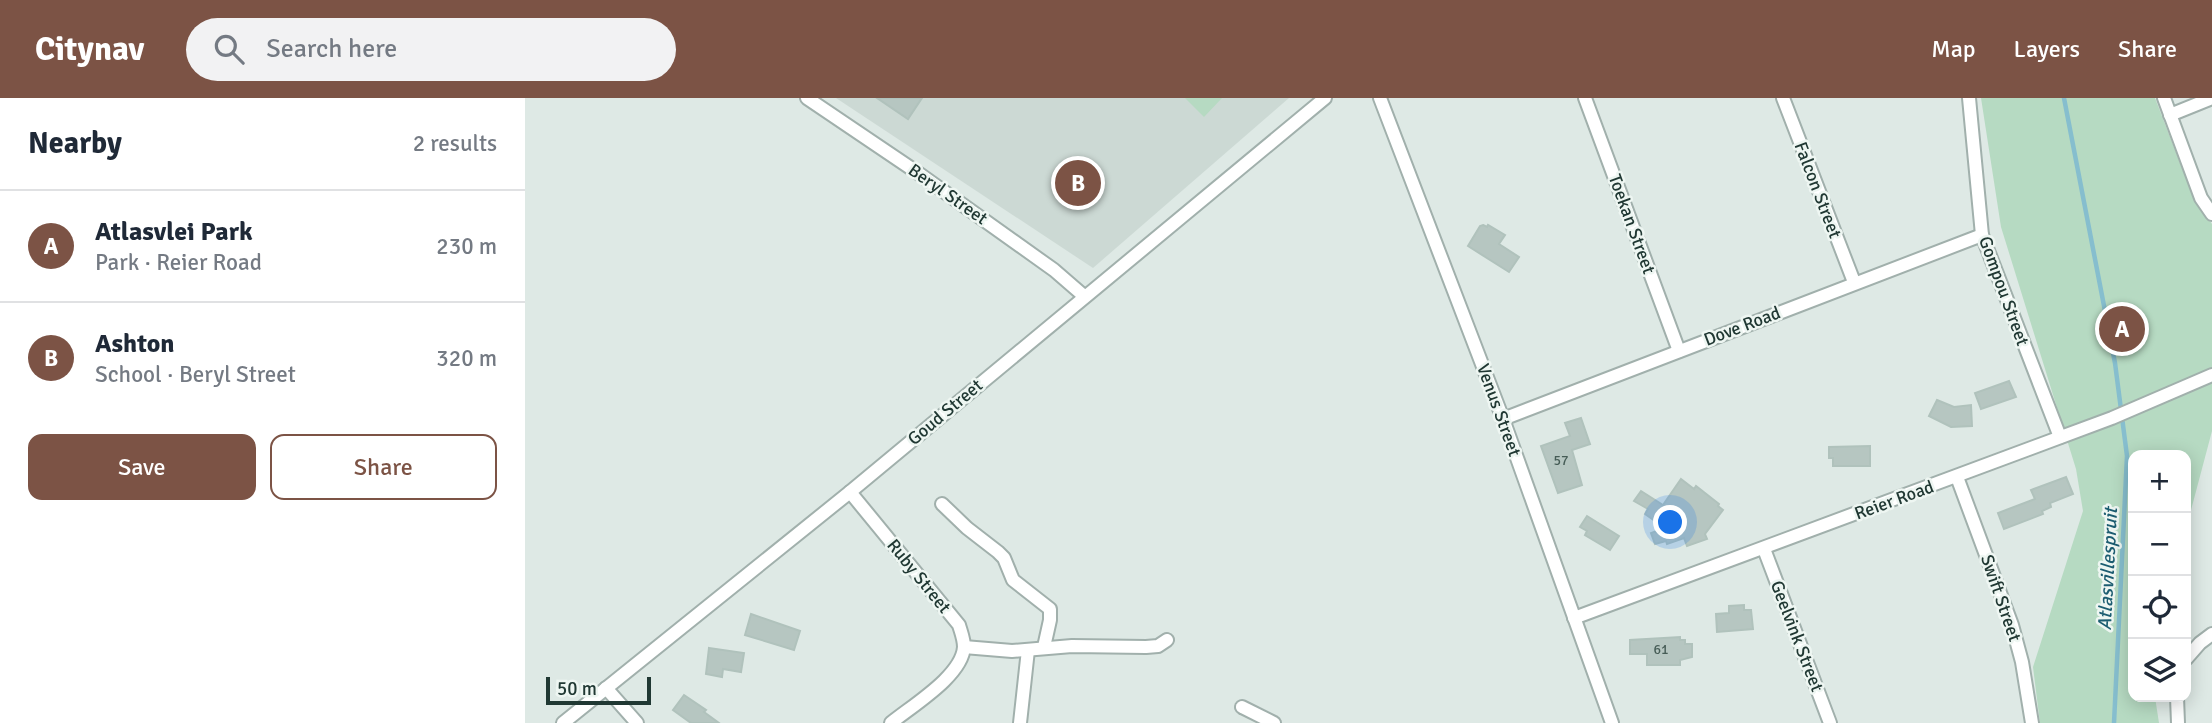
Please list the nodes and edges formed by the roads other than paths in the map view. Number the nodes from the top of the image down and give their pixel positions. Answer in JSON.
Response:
{"nodes":[{"id":1,"x":807,"y":98,"type":"edge"},
{"id":2,"x":1325,"y":98,"type":"edge"},
{"id":3,"x":1380,"y":98,"type":"edge"},
{"id":4,"x":1585,"y":98,"type":"edge"},
{"id":5,"x":1783,"y":98,"type":"edge"},
{"id":6,"x":1969,"y":98,"type":"edge"},
{"id":7,"x":2164,"y":98,"type":"edge"},
{"id":8,"x":2212,"y":98,"type":"edge"},
{"id":9,"x":2171,"y":115,"type":"junction"},
{"id":10,"x":2212,"y":214,"type":"edge"},
{"id":11,"x":1982,"y":234,"type":"junction"},
{"id":12,"x":1854,"y":282,"type":"junction"},
{"id":13,"x":1084,"y":296,"type":"junction"},
{"id":14,"x":1679,"y":351,"type":"junction"},
{"id":15,"x":2212,"y":375,"type":"edge"},
{"id":16,"x":1503,"y":419,"type":"junction"},
{"id":17,"x":2060,"y":437,"type":"junction"},
{"id":18,"x":1957,"y":477,"type":"junction"},
{"id":19,"x":850,"y":492,"type":"junction"},
{"id":20,"x":943,"y":504,"type":"dead end"},
{"id":21,"x":1764,"y":549,"type":"junction"},
{"id":22,"x":1574,"y":618,"type":"junction"},
{"id":23,"x":2212,"y":634,"type":"edge"},
{"id":24,"x":1167,"y":640,"type":"dead end"},
{"id":25,"x":964,"y":646,"type":"junction"},
{"id":26,"x":1044,"y":647,"type":"junction"},
{"id":27,"x":1028,"y":650,"type":"junction"},
{"id":28,"x":2191,"y":653,"type":"edge"},
{"id":29,"x":606,"y":688,"type":"junction"},
{"id":30,"x":2177,"y":702,"type":"edge"},
{"id":31,"x":1242,"y":707,"type":"dead end"},
{"id":32,"x":563,"y":723,"type":"edge"},
{"id":33,"x":637,"y":723,"type":"edge"},
{"id":34,"x":891,"y":723,"type":"edge"},
{"id":35,"x":1020,"y":723,"type":"edge"},
{"id":36,"x":1274,"y":723,"type":"edge"},
{"id":37,"x":1612,"y":723,"type":"edge"},
{"id":38,"x":1830,"y":723,"type":"edge"},
{"id":39,"x":2032,"y":723,"type":"edge"},
{"id":40,"x":2178,"y":723,"type":"edge"}],
"edges":[{"from":1,"to":13,"type":"street","name":"Beryl Street"},
{"from":2,"to":13,"type":"street","name":"Goud Street"},
{"from":3,"to":16,"type":"street","name":"Venus Street"},
{"from":4,"to":14,"type":"street","name":"Toekan Street"},
{"from":5,"to":12,"type":"street","name":"Falcon Street"},
{"from":6,"to":11,"type":"street","name":"Gompou Street"},
{"from":7,"to":9,"type":"street"},
{"from":8,"to":9,"type":"street"},
{"from":9,"to":10,"type":"street"},
{"from":11,"to":12,"type":"street","name":"Dove Road"},
{"from":11,"to":17,"type":"street","name":"Gompou Street"},
{"from":12,"to":14,"type":"street","name":"Dove Road"},
{"from":13,"to":19,"type":"street","name":"Goud Street"},
{"from":14,"to":16,"type":"street","name":"Dove Road"},
{"from":15,"to":17,"type":"street","name":"Reier Road"},
{"from":16,"to":22,"type":"street","name":"Venus Street"},
{"from":17,"to":18,"type":"street","name":"Reier Road"},
{"from":18,"to":21,"type":"street","name":"Reier Road"},
{"from":18,"to":39,"type":"street","name":"Swift Street"},
{"from":19,"to":25,"type":"street","name":"Ruby Street"},
{"from":19,"to":29,"type":"street","name":"Goud Street"},
{"from":20,"to":26,"type":"street"},
{"from":21,"to":22,"type":"street","name":"Reier Road"},
{"from":21,"to":38,"type":"street","name":"Geelvink Street"},
{"from":22,"to":37,"type":"street","name":"Venus Street"},
{"from":23,"to":28,"type":"street"},
{"from":24,"to":26,"type":"street"},
{"from":25,"to":27,"type":"street"},
{"from":25,"to":34,"type":"street"},
{"from":26,"to":27,"type":"street"},
{"from":27,"to":35,"type":"street"},
{"from":29,"to":32,"type":"street","name":"Goud Street"},
{"from":29,"to":33,"type":"street"},
{"from":30,"to":40,"type":"street"},
{"from":31,"to":36,"type":"street"}]}
